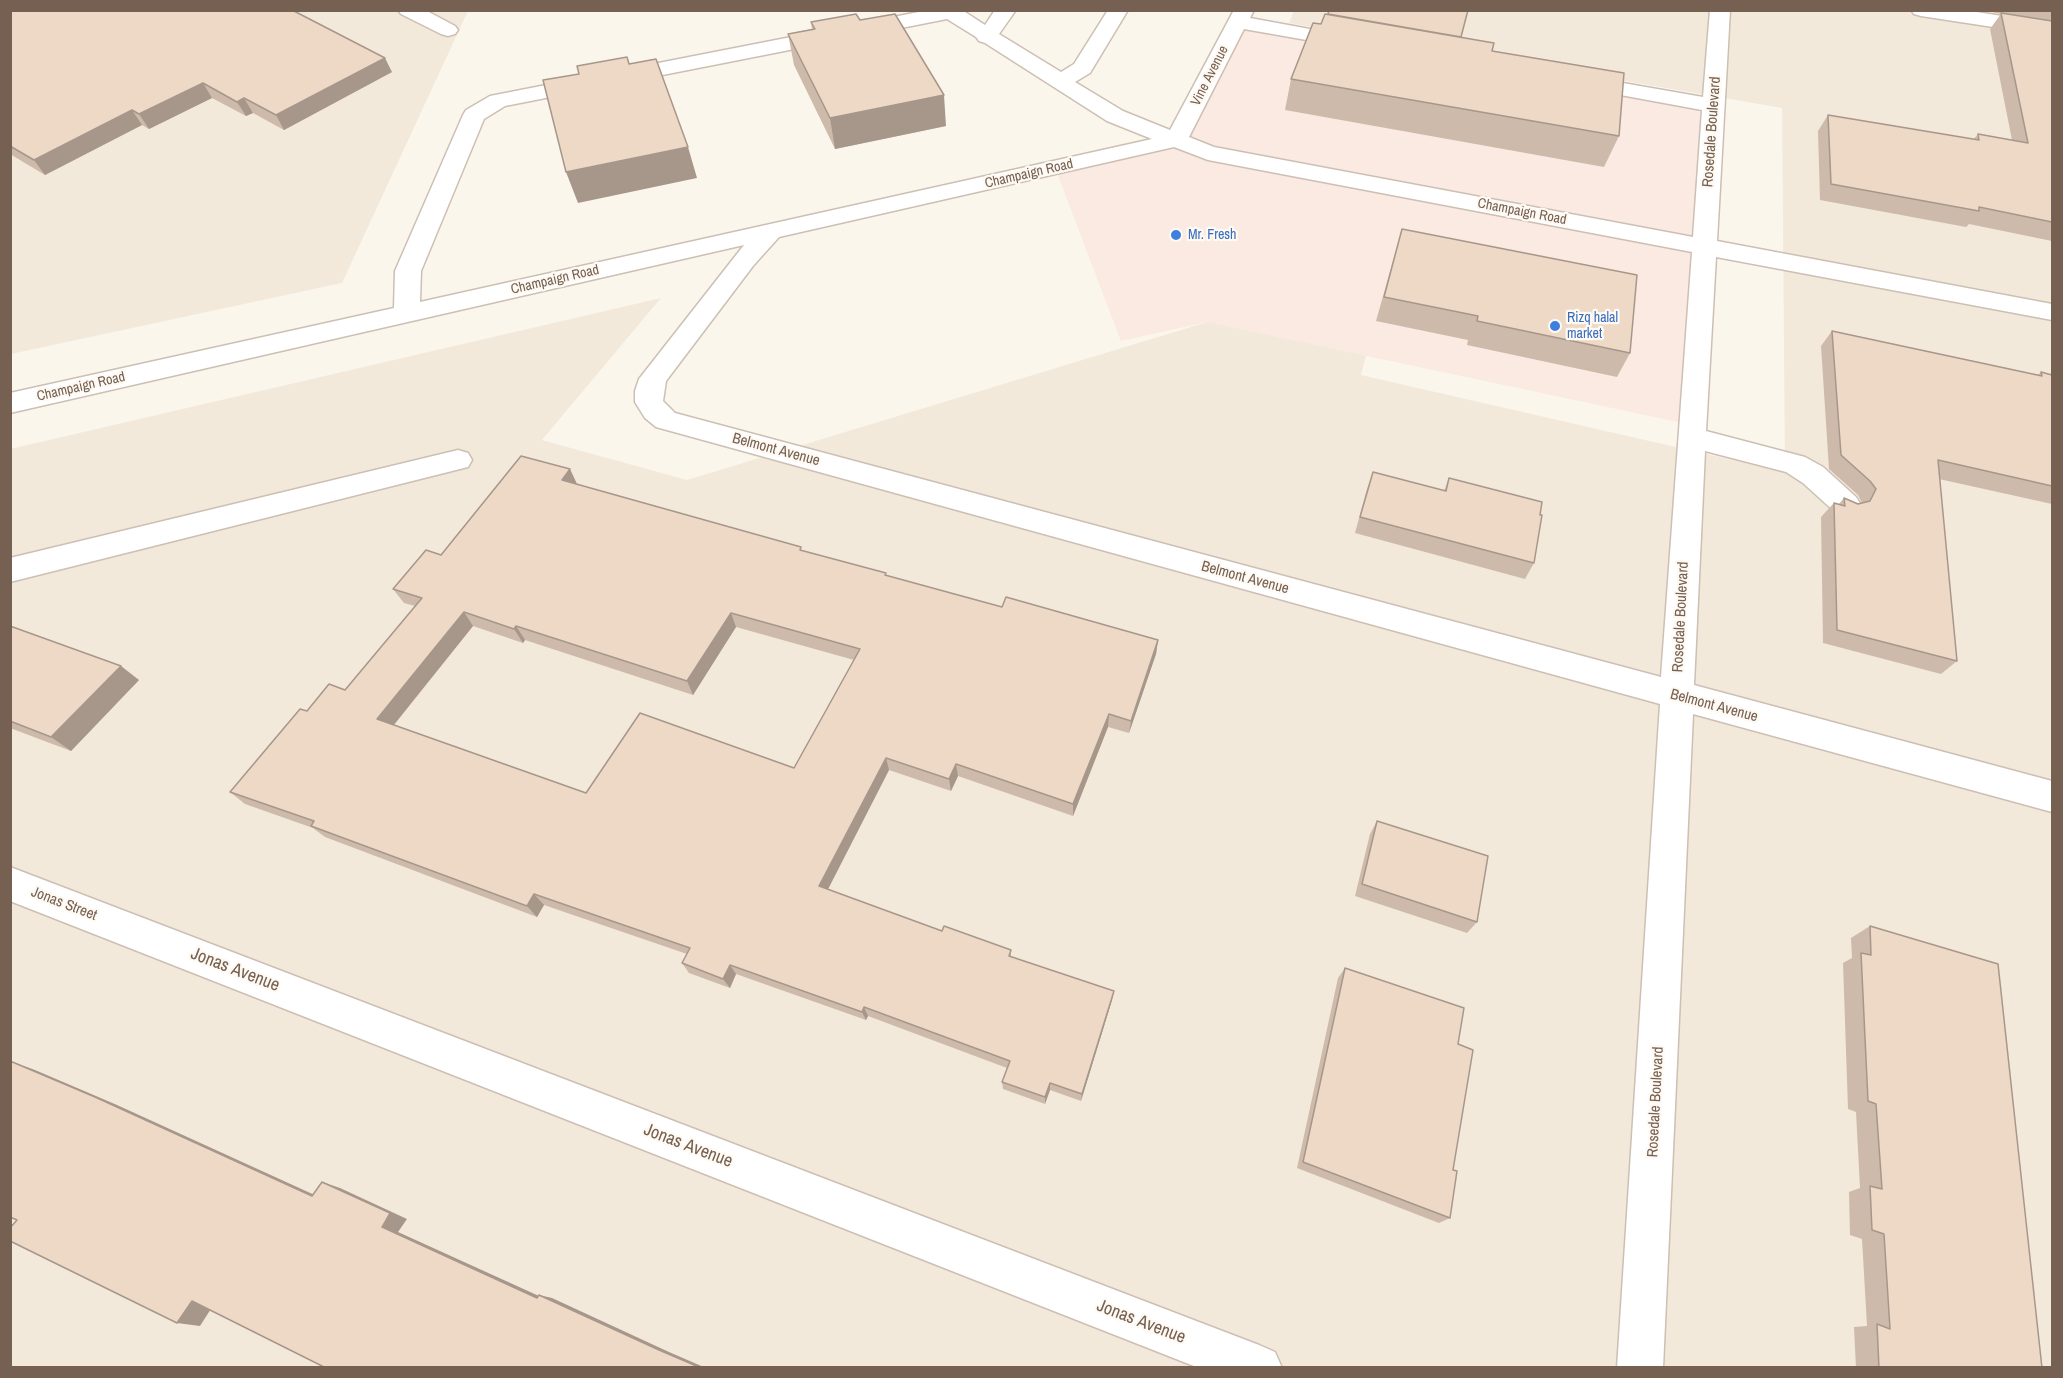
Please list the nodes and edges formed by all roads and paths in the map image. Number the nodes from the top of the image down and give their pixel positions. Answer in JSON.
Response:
{"nodes":[{"id":1,"x":408,"y":10,"type":"edge"},
{"id":2,"x":1006,"y":10,"type":"edge"},
{"id":3,"x":1118,"y":10,"type":"edge"},
{"id":4,"x":1720,"y":10,"type":"edge"},
{"id":5,"x":1921,"y":10,"type":"edge"},
{"id":6,"x":947,"y":12,"type":"edge"},
{"id":7,"x":1241,"y":16,"type":"edge"},
{"id":8,"x":448,"y":30,"type":"dead end"},
{"id":9,"x":2052,"y":30,"type":"edge"},
{"id":10,"x":986,"y":37,"type":"junction"},
{"id":11,"x":1371,"y":45,"type":"edge"},
{"id":12,"x":1558,"y":77,"type":"edge"},
{"id":13,"x":1060,"y":82,"type":"junction"},
{"id":14,"x":1714,"y":105,"type":"junction"},
{"id":15,"x":1176,"y":140,"type":"junction"},
{"id":16,"x":770,"y":232,"type":"junction"},
{"id":17,"x":1704,"y":246,"type":"junction"},
{"id":18,"x":2052,"y":312,"type":"edge"},
{"id":19,"x":407,"y":313,"type":"junction"},
{"id":20,"x":10,"y":404,"type":"edge"},
{"id":21,"x":1691,"y":437,"type":"junction"},
{"id":22,"x":458,"y":460,"type":"dead end"},
{"id":23,"x":1846,"y":505,"type":"edge"},
{"id":24,"x":10,"y":570,"type":"edge"},
{"id":25,"x":1678,"y":696,"type":"junction"},
{"id":26,"x":2052,"y":797,"type":"edge"},
{"id":27,"x":10,"y":884,"type":"edge"},
{"id":28,"x":117,"y":925,"type":"joint"},
{"id":29,"x":1259,"y":1368,"type":"edge"},
{"id":30,"x":1640,"y":1368,"type":"edge"}],
"edges":[{"from":1,"to":8,"type":"street"},
{"from":2,"to":10,"type":"street"},
{"from":3,"to":13,"type":"street"},
{"from":4,"to":14,"type":"street","name":"Rosedale Boulevard"},
{"from":5,"to":9,"type":"street"},
{"from":6,"to":10,"type":"street"},
{"from":6,"to":19,"type":"street"},
{"from":7,"to":11,"type":"street"},
{"from":7,"to":15,"type":"street","name":"Vine Avenue"},
{"from":10,"to":13,"type":"street"},
{"from":12,"to":14,"type":"street"},
{"from":13,"to":15,"type":"street"},
{"from":14,"to":17,"type":"street","name":"Rosedale Boulevard"},
{"from":15,"to":16,"type":"street","name":"Champaign Road"},
{"from":15,"to":17,"type":"street","name":"Champaign Road"},
{"from":16,"to":19,"type":"street","name":"Champaign Road"},
{"from":16,"to":25,"type":"street","name":"Belmont Avenue"},
{"from":17,"to":18,"type":"street","name":"Champaign Road"},
{"from":17,"to":21,"type":"street","name":"Rosedale Boulevard"},
{"from":19,"to":20,"type":"street","name":"Champaign Road"},
{"from":21,"to":23,"type":"street"},
{"from":21,"to":25,"type":"street","name":"Rosedale Boulevard"},
{"from":22,"to":24,"type":"street"},
{"from":25,"to":26,"type":"street","name":"Belmont Avenue"},
{"from":25,"to":30,"type":"street","name":"Rosedale Boulevard"},
{"from":27,"to":28,"type":"street","name":"Jonas Street"},
{"from":28,"to":29,"type":"street","name":"Jonas Avenue"}]}
